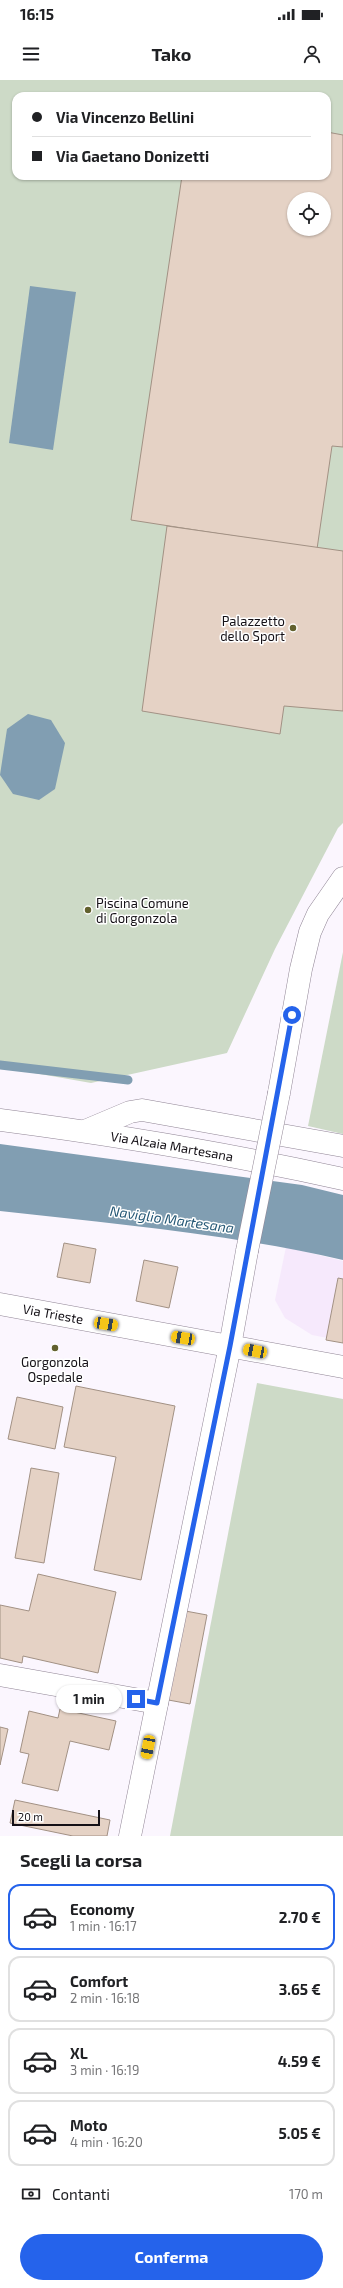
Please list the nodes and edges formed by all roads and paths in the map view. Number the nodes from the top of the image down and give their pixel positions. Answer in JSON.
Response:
{"nodes":[{"id":1,"x":343,"y":878,"type":"edge"},
{"id":2,"x":0,"y":1120,"type":"edge"},
{"id":3,"x":83,"y":1131,"type":"junction"},
{"id":4,"x":343,"y":1146,"type":"edge"},
{"id":5,"x":343,"y":1179,"type":"edge"},
{"id":6,"x":0,"y":1304,"type":"edge"},
{"id":7,"x":230,"y":1346,"type":"junction"},
{"id":8,"x":343,"y":1368,"type":"edge"},
{"id":9,"x":0,"y":1674,"type":"edge"},
{"id":10,"x":157,"y":1703,"type":"junction"},
{"id":11,"x":130,"y":1836,"type":"edge"}],
"edges":[{"from":1,"to":7,"type":"street","bridge":true},
{"from":2,"to":3,"type":"street","name":"Via Alzaia Martesana"},
{"from":3,"to":4,"type":"street"},
{"from":3,"to":5,"type":"street","name":"Via Alzaia Martesana"},
{"from":6,"to":7,"type":"street","name":"Via Trieste"},
{"from":7,"to":8,"type":"street","name":"Via Trieste"},
{"from":7,"to":10,"type":"street"},
{"from":9,"to":10,"type":"street"},
{"from":10,"to":11,"type":"street"}]}
